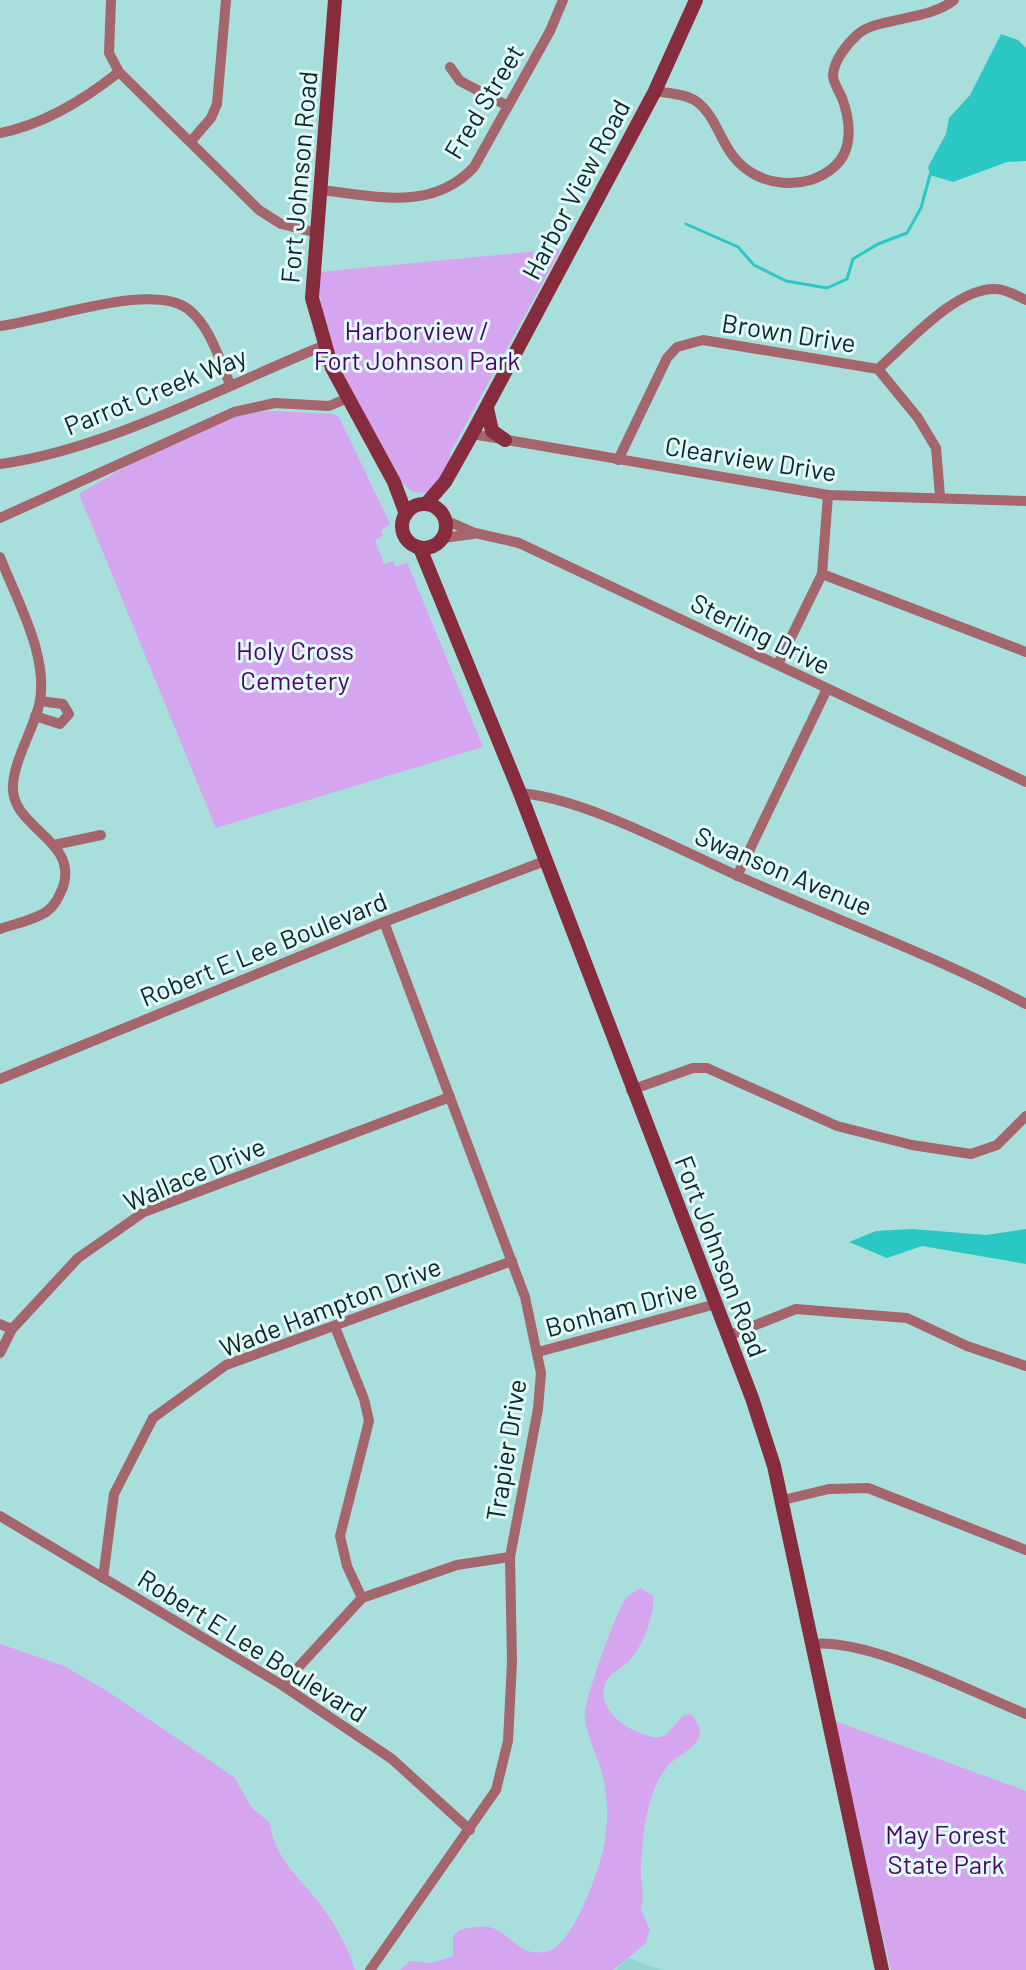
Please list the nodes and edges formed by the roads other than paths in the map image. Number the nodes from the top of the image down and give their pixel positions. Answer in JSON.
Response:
{"nodes":[{"id":1,"x":111,"y":0,"type":"edge"},
{"id":2,"x":226,"y":0,"type":"edge"},
{"id":3,"x":335,"y":0,"type":"edge"},
{"id":4,"x":563,"y":0,"type":"edge"},
{"id":5,"x":696,"y":0,"type":"edge"},
{"id":6,"x":954,"y":0,"type":"edge"},
{"id":7,"x":450,"y":67,"type":"dead end"},
{"id":8,"x":119,"y":72,"type":"junction"},
{"id":9,"x":655,"y":91,"type":"junction"},
{"id":10,"x":508,"y":106,"type":"junction"},
{"id":11,"x":0,"y":133,"type":"edge"},
{"id":12,"x":192,"y":140,"type":"junction"},
{"id":13,"x":321,"y":190,"type":"junction"},
{"id":14,"x":318,"y":233,"type":"junction"},
{"id":15,"x":1026,"y":300,"type":"edge"},
{"id":16,"x":0,"y":326,"type":"edge"},
{"id":17,"x":323,"y":346,"type":"junction"},
{"id":18,"x":878,"y":369,"type":"junction"},
{"id":19,"x":230,"y":384,"type":"junction"},
{"id":20,"x":348,"y":398,"type":"junction"},
{"id":21,"x":486,"y":406,"type":"junction"},
{"id":22,"x":472,"y":434,"type":"junction"},
{"id":23,"x":505,"y":440,"type":"junction"},
{"id":24,"x":618,"y":460,"type":"junction"},
{"id":25,"x":0,"y":464,"type":"edge"},
{"id":26,"x":394,"y":482,"type":"junction"},
{"id":27,"x":445,"y":482,"type":"junction"},
{"id":28,"x":828,"y":495,"type":"junction"},
{"id":29,"x":940,"y":496,"type":"junction"},
{"id":30,"x":1026,"y":501,"type":"edge"},
{"id":31,"x":423,"y":504,"type":"junction"},
{"id":32,"x":406,"y":514,"type":"junction"},
{"id":33,"x":444,"y":517,"type":"junction"},
{"id":34,"x":0,"y":518,"type":"edge"},
{"id":35,"x":475,"y":533,"type":"junction"},
{"id":36,"x":432,"y":544,"type":"junction"},
{"id":37,"x":0,"y":557,"type":"edge"},
{"id":38,"x":822,"y":574,"type":"junction"},
{"id":39,"x":1026,"y":652,"type":"edge"},
{"id":40,"x":778,"y":664,"type":"junction"},
{"id":41,"x":827,"y":689,"type":"junction"},
{"id":42,"x":40,"y":701,"type":"junction"},
{"id":43,"x":35,"y":716,"type":"junction"},
{"id":44,"x":1026,"y":782,"type":"edge"},
{"id":45,"x":520,"y":793,"type":"junction"},
{"id":46,"x":101,"y":835,"type":"dead end"},
{"id":47,"x":54,"y":845,"type":"junction"},
{"id":48,"x":545,"y":861,"type":"junction"},
{"id":49,"x":737,"y":876,"type":"junction"},
{"id":50,"x":384,"y":922,"type":"junction"},
{"id":51,"x":0,"y":929,"type":"edge"},
{"id":52,"x":1026,"y":1004,"type":"edge"},
{"id":53,"x":0,"y":1079,"type":"edge"},
{"id":54,"x":631,"y":1090,"type":"junction"},
{"id":55,"x":450,"y":1097,"type":"junction"},
{"id":56,"x":1026,"y":1116,"type":"edge"},
{"id":57,"x":512,"y":1261,"type":"junction"},
{"id":58,"x":716,"y":1304,"type":"junction"},
{"id":59,"x":0,"y":1324,"type":"edge"},
{"id":60,"x":335,"y":1327,"type":"junction"},
{"id":61,"x":12,"y":1329,"type":"junction"},
{"id":62,"x":728,"y":1336,"type":"junction"},
{"id":63,"x":538,"y":1352,"type":"junction"},
{"id":64,"x":0,"y":1353,"type":"edge"},
{"id":65,"x":1026,"y":1366,"type":"edge"},
{"id":66,"x":783,"y":1500,"type":"junction"},
{"id":67,"x":0,"y":1516,"type":"edge"},
{"id":68,"x":1026,"y":1550,"type":"edge"},
{"id":69,"x":510,"y":1557,"type":"junction"},
{"id":70,"x":103,"y":1578,"type":"junction"},
{"id":71,"x":362,"y":1598,"type":"junction"},
{"id":72,"x":812,"y":1644,"type":"junction"},
{"id":73,"x":282,"y":1685,"type":"junction"},
{"id":74,"x":1026,"y":1714,"type":"edge"},
{"id":75,"x":470,"y":1830,"type":"junction"},
{"id":76,"x":370,"y":1970,"type":"edge"},
{"id":77,"x":882,"y":1970,"type":"edge"}],
"edges":[{"from":1,"to":8,"type":"street"},
{"from":2,"to":12,"type":"street"},
{"from":3,"to":13,"type":"street","name":"Fort Johnson Road"},
{"from":4,"to":10,"type":"street","name":"Fred Street"},
{"from":5,"to":9,"type":"street","name":"Harbor View Road"},
{"from":6,"to":9,"type":"street"},
{"from":7,"to":10,"type":"street"},
{"from":8,"to":11,"type":"street"},
{"from":8,"to":12,"type":"street"},
{"from":9,"to":21,"type":"street","name":"Harbor View Road"},
{"from":10,"to":13,"type":"street","name":"Fred Street"},
{"from":12,"to":14,"type":"street"},
{"from":13,"to":14,"type":"street","name":"Fort Johnson Road"},
{"from":14,"to":17,"type":"street","name":"Fort Johnson Road"},
{"from":15,"to":18,"type":"street"},
{"from":16,"to":19,"type":"street"},
{"from":17,"to":19,"type":"street","name":"Parrot Creek Way"},
{"from":17,"to":20,"type":"street","name":"Fort Johnson Road"},
{"from":18,"to":24,"type":"street","name":"Brown Drive"},
{"from":18,"to":29,"type":"street","name":"Brown Drive"},
{"from":19,"to":25,"type":"street","name":"Parrot Creek Way"},
{"from":20,"to":26,"type":"street","name":"Fort Johnson Road"},
{"from":20,"to":34,"type":"street"},
{"from":21,"to":22,"type":"street","name":"Harbor View Road"},
{"from":21,"to":23,"type":"street"},
{"from":22,"to":23,"type":"street","name":"Clearview Drive"},
{"from":22,"to":27,"type":"street","name":"Harbor View Road"},
{"from":23,"to":24,"type":"street","name":"Clearview Drive"},
{"from":24,"to":28,"type":"street","name":"Clearview Drive"},
{"from":26,"to":31,"type":"street","name":"Fort Johnson Road"},
{"from":26,"to":32,"type":"street","name":"Fort Johnson Road"},
{"from":27,"to":31,"type":"street","name":"Harbor View Road"},
{"from":27,"to":33,"type":"street","name":"Harbor View Road"},
{"from":28,"to":29,"type":"street","name":"Clearview Drive"},
{"from":28,"to":38,"type":"street"},
{"from":29,"to":30,"type":"street","name":"Clearview Drive"},
{"from":31,"to":32,"type":"street"},
{"from":31,"to":33,"type":"street"},
{"from":32,"to":36,"type":"street"},
{"from":33,"to":35,"type":"street","name":"Sterling Drive"},
{"from":33,"to":36,"type":"street"},
{"from":35,"to":36,"type":"street","name":"Sterling Drive"},
{"from":35,"to":40,"type":"street","name":"Sterling Drive"},
{"from":36,"to":45,"type":"street","name":"Fort Johnson Road"},
{"from":37,"to":42,"type":"street"},
{"from":38,"to":39,"type":"street"},
{"from":38,"to":40,"type":"street"},
{"from":40,"to":41,"type":"street","name":"Sterling Drive"},
{"from":41,"to":44,"type":"street","name":"Sterling Drive"},
{"from":41,"to":49,"type":"street"},
{"from":42,"to":43,"type":"street"},
{"from":42,"to":43,"type":"street"},
{"from":43,"to":47,"type":"street"},
{"from":45,"to":48,"type":"street","name":"Fort Johnson Road"},
{"from":45,"to":49,"type":"street","name":"Swanson Avenue"},
{"from":46,"to":47,"type":"street"},
{"from":47,"to":51,"type":"street"},
{"from":48,"to":50,"type":"street","name":"Robert E Lee Boulevard"},
{"from":48,"to":54,"type":"street","name":"Fort Johnson Road"},
{"from":49,"to":52,"type":"street","name":"Swanson Avenue"},
{"from":50,"to":53,"type":"street","name":"Robert E Lee Boulevard"},
{"from":50,"to":55,"type":"street","name":"Trapier Drive"},
{"from":54,"to":56,"type":"street"},
{"from":54,"to":58,"type":"street","name":"Fort Johnson Road"},
{"from":55,"to":57,"type":"street","name":"Trapier Drive"},
{"from":55,"to":61,"type":"street","name":"Wallace Drive"},
{"from":57,"to":60,"type":"street","name":"Wade Hampton Drive"},
{"from":57,"to":63,"type":"street","name":"Trapier Drive"},
{"from":58,"to":62,"type":"street","name":"Fort Johnson Road"},
{"from":58,"to":63,"type":"street","name":"Bonham Drive"},
{"from":59,"to":61,"type":"street"},
{"from":60,"to":70,"type":"street","name":"Wade Hampton Drive"},
{"from":60,"to":71,"type":"street"},
{"from":61,"to":64,"type":"street","name":"Wallace Drive"},
{"from":62,"to":65,"type":"street"},
{"from":62,"to":66,"type":"street","name":"Fort Johnson Road"},
{"from":63,"to":69,"type":"street","name":"Trapier Drive"},
{"from":66,"to":68,"type":"street"},
{"from":66,"to":72,"type":"street","name":"Fort Johnson Road"},
{"from":67,"to":70,"type":"street","name":"Robert E Lee Boulevard"},
{"from":69,"to":71,"type":"street"},
{"from":69,"to":75,"type":"street","name":"Trapier Drive"},
{"from":70,"to":73,"type":"street","name":"Robert E Lee Boulevard"},
{"from":71,"to":73,"type":"street"},
{"from":72,"to":74,"type":"street"},
{"from":72,"to":77,"type":"street","name":"Fort Johnson Road"},
{"from":73,"to":75,"type":"street","name":"Robert E Lee Boulevard"},
{"from":75,"to":76,"type":"street","name":"Trapier Drive"}]}
